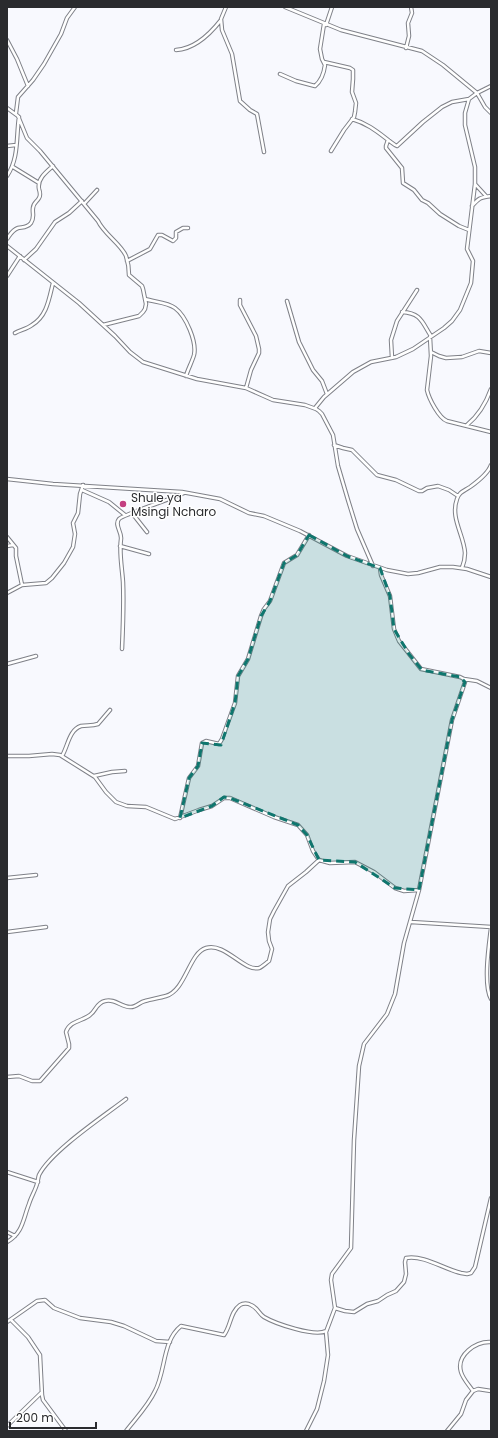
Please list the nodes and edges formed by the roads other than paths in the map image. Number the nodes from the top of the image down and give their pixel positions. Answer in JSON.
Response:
{"nodes":[{"id":1,"x":75,"y":7,"type":"edge"},
{"id":2,"x":226,"y":7,"type":"edge"},
{"id":3,"x":285,"y":7,"type":"edge"},
{"id":4,"x":332,"y":7,"type":"edge"},
{"id":5,"x":411,"y":7,"type":"edge"},
{"id":6,"x":221,"y":19,"type":"junction"},
{"id":7,"x":325,"y":25,"type":"junction"},
{"id":8,"x":7,"y":40,"type":"edge"},
{"id":9,"x":406,"y":48,"type":"junction"},
{"id":10,"x":176,"y":50,"type":"dead end"},
{"id":11,"x":324,"y":62,"type":"junction"},
{"id":12,"x":280,"y":74,"type":"dead end"},
{"id":13,"x":28,"y":86,"type":"junction"},
{"id":14,"x":491,"y":86,"type":"edge"},
{"id":15,"x":477,"y":93,"type":"junction"},
{"id":16,"x":469,"y":99,"type":"junction"},
{"id":17,"x":7,"y":108,"type":"edge"},
{"id":18,"x":491,"y":113,"type":"edge"},
{"id":19,"x":16,"y":114,"type":"junction"},
{"id":20,"x":19,"y":117,"type":"junction"},
{"id":21,"x":352,"y":119,"type":"junction"},
{"id":22,"x":388,"y":140,"type":"junction"},
{"id":23,"x":16,"y":145,"type":"junction"},
{"id":24,"x":7,"y":146,"type":"edge"},
{"id":25,"x":330,"y":151,"type":"dead end"},
{"id":26,"x":264,"y":152,"type":"dead end"},
{"id":27,"x":52,"y":166,"type":"junction"},
{"id":28,"x":13,"y":167,"type":"junction"},
{"id":29,"x":7,"y":176,"type":"edge"},
{"id":30,"x":39,"y":183,"type":"junction"},
{"id":31,"x":475,"y":184,"type":"junction"},
{"id":32,"x":97,"y":190,"type":"dead end"},
{"id":33,"x":486,"y":196,"type":"junction"},
{"id":34,"x":491,"y":196,"type":"edge"},
{"id":35,"x":83,"y":203,"type":"junction"},
{"id":36,"x":471,"y":207,"type":"junction"},
{"id":37,"x":188,"y":228,"type":"dead end"},
{"id":38,"x":469,"y":230,"type":"junction"},
{"id":39,"x":7,"y":239,"type":"edge"},
{"id":40,"x":7,"y":246,"type":"edge"},
{"id":41,"x":20,"y":256,"type":"junction"},
{"id":42,"x":24,"y":260,"type":"junction"},
{"id":43,"x":127,"y":261,"type":"junction"},
{"id":44,"x":7,"y":276,"type":"edge"},
{"id":45,"x":53,"y":283,"type":"junction"},
{"id":46,"x":417,"y":290,"type":"dead end"},
{"id":47,"x":145,"y":299,"type":"junction"},
{"id":48,"x":240,"y":300,"type":"dead end"},
{"id":49,"x":287,"y":301,"type":"dead end"},
{"id":50,"x":402,"y":312,"type":"junction"},
{"id":51,"x":102,"y":325,"type":"junction"},
{"id":52,"x":15,"y":333,"type":"dead end"},
{"id":53,"x":430,"y":337,"type":"junction"},
{"id":54,"x":431,"y":352,"type":"junction"},
{"id":55,"x":491,"y":353,"type":"edge"},
{"id":56,"x":392,"y":358,"type":"junction"},
{"id":57,"x":186,"y":376,"type":"junction"},
{"id":58,"x":246,"y":388,"type":"junction"},
{"id":59,"x":491,"y":390,"type":"edge"},
{"id":60,"x":327,"y":394,"type":"junction"},
{"id":61,"x":315,"y":408,"type":"junction"},
{"id":62,"x":467,"y":425,"type":"junction"},
{"id":63,"x":491,"y":432,"type":"edge"},
{"id":64,"x":334,"y":445,"type":"junction"},
{"id":65,"x":491,"y":465,"type":"edge"},
{"id":66,"x":7,"y":479,"type":"edge"},
{"id":67,"x":83,"y":485,"type":"junction"},
{"id":68,"x":82,"y":490,"type":"junction"},
{"id":69,"x":185,"y":492,"type":"junction"},
{"id":70,"x":458,"y":496,"type":"junction"},
{"id":71,"x":132,"y":513,"type":"junction"},
{"id":72,"x":125,"y":515,"type":"junction"},
{"id":73,"x":147,"y":532,"type":"dead end"},
{"id":74,"x":7,"y":536,"type":"edge"},
{"id":75,"x":309,"y":536,"type":"junction"},
{"id":76,"x":13,"y":544,"type":"junction"},
{"id":77,"x":7,"y":546,"type":"edge"},
{"id":78,"x":120,"y":546,"type":"junction"},
{"id":79,"x":149,"y":554,"type":"dead end"},
{"id":80,"x":373,"y":566,"type":"junction"},
{"id":81,"x":380,"y":568,"type":"junction"},
{"id":82,"x":462,"y":568,"type":"junction"},
{"id":83,"x":491,"y":577,"type":"edge"},
{"id":84,"x":22,"y":585,"type":"junction"},
{"id":85,"x":7,"y":593,"type":"edge"},
{"id":86,"x":122,"y":649,"type":"dead end"},
{"id":87,"x":36,"y":656,"type":"dead end"},
{"id":88,"x":7,"y":664,"type":"edge"},
{"id":89,"x":464,"y":679,"type":"junction"},
{"id":90,"x":491,"y":688,"type":"edge"},
{"id":91,"x":110,"y":710,"type":"dead end"},
{"id":92,"x":7,"y":756,"type":"edge"},
{"id":93,"x":62,"y":756,"type":"junction"},
{"id":94,"x":125,"y":771,"type":"dead end"},
{"id":95,"x":94,"y":776,"type":"junction"},
{"id":96,"x":180,"y":818,"type":"junction"},
{"id":97,"x":319,"y":860,"type":"junction"},
{"id":98,"x":36,"y":875,"type":"dead end"},
{"id":99,"x":7,"y":878,"type":"edge"},
{"id":100,"x":419,"y":890,"type":"junction"},
{"id":101,"x":411,"y":922,"type":"junction"},
{"id":102,"x":46,"y":927,"type":"dead end"},
{"id":103,"x":491,"y":928,"type":"edge"},
{"id":104,"x":7,"y":932,"type":"edge"},
{"id":105,"x":491,"y":999,"type":"edge"},
{"id":106,"x":7,"y":1077,"type":"edge"},
{"id":107,"x":126,"y":1099,"type":"dead end"},
{"id":108,"x":7,"y":1172,"type":"edge"},
{"id":109,"x":38,"y":1182,"type":"junction"},
{"id":110,"x":491,"y":1198,"type":"edge"},
{"id":111,"x":7,"y":1232,"type":"edge"},
{"id":112,"x":15,"y":1236,"type":"junction"},
{"id":113,"x":7,"y":1242,"type":"edge"},
{"id":114,"x":335,"y":1308,"type":"junction"},
{"id":115,"x":11,"y":1320,"type":"junction"},
{"id":116,"x":7,"y":1322,"type":"edge"},
{"id":117,"x":327,"y":1331,"type":"junction"},
{"id":118,"x":170,"y":1342,"type":"junction"},
{"id":119,"x":491,"y":1342,"type":"edge"},
{"id":120,"x":473,"y":1391,"type":"junction"},
{"id":121,"x":491,"y":1391,"type":"edge"},
{"id":122,"x":41,"y":1393,"type":"junction"},
{"id":123,"x":7,"y":1426,"type":"edge"},
{"id":124,"x":66,"y":1431,"type":"edge"},
{"id":125,"x":126,"y":1431,"type":"edge"},
{"id":126,"x":306,"y":1431,"type":"edge"},
{"id":127,"x":447,"y":1431,"type":"edge"}],
"edges":[{"from":1,"to":13,"type":"street"},
{"from":2,"to":6,"type":"street"},
{"from":3,"to":7,"type":"street"},
{"from":4,"to":7,"type":"street"},
{"from":5,"to":9,"type":"street"},
{"from":6,"to":10,"type":"street"},
{"from":6,"to":26,"type":"street"},
{"from":7,"to":9,"type":"street"},
{"from":7,"to":11,"type":"street"},
{"from":8,"to":13,"type":"street"},
{"from":9,"to":15,"type":"street"},
{"from":11,"to":12,"type":"street"},
{"from":11,"to":21,"type":"street"},
{"from":13,"to":19,"type":"street"},
{"from":14,"to":15,"type":"street"},
{"from":15,"to":16,"type":"street"},
{"from":15,"to":18,"type":"street"},
{"from":16,"to":22,"type":"street"},
{"from":16,"to":31,"type":"street"},
{"from":17,"to":19,"type":"street"},
{"from":19,"to":20,"type":"street"},
{"from":20,"to":23,"type":"street"},
{"from":20,"to":27,"type":"street"},
{"from":21,"to":22,"type":"street"},
{"from":21,"to":25,"type":"street"},
{"from":22,"to":38,"type":"street"},
{"from":23,"to":24,"type":"street"},
{"from":23,"to":28,"type":"street"},
{"from":27,"to":30,"type":"street"},
{"from":27,"to":35,"type":"street"},
{"from":28,"to":29,"type":"street"},
{"from":28,"to":30,"type":"street"},
{"from":30,"to":39,"type":"street"},
{"from":31,"to":33,"type":"street"},
{"from":31,"to":36,"type":"street"},
{"from":32,"to":35,"type":"street"},
{"from":33,"to":34,"type":"street"},
{"from":33,"to":36,"type":"street"},
{"from":35,"to":42,"type":"street"},
{"from":35,"to":43,"type":"street"},
{"from":36,"to":38,"type":"street"},
{"from":37,"to":43,"type":"street"},
{"from":38,"to":53,"type":"street"},
{"from":40,"to":41,"type":"street"},
{"from":41,"to":42,"type":"street"},
{"from":41,"to":44,"type":"street"},
{"from":42,"to":45,"type":"street"},
{"from":43,"to":47,"type":"street"},
{"from":45,"to":51,"type":"street"},
{"from":45,"to":52,"type":"street"},
{"from":46,"to":50,"type":"street"},
{"from":47,"to":51,"type":"street"},
{"from":47,"to":57,"type":"street"},
{"from":48,"to":58,"type":"street"},
{"from":49,"to":60,"type":"street"},
{"from":50,"to":53,"type":"street"},
{"from":50,"to":56,"type":"street"},
{"from":51,"to":57,"type":"street"},
{"from":53,"to":54,"type":"street"},
{"from":53,"to":56,"type":"street"},
{"from":54,"to":55,"type":"street"},
{"from":54,"to":62,"type":"street"},
{"from":56,"to":60,"type":"street"},
{"from":57,"to":58,"type":"street"},
{"from":58,"to":61,"type":"street"},
{"from":59,"to":62,"type":"street"},
{"from":60,"to":61,"type":"street"},
{"from":61,"to":64,"type":"street"},
{"from":62,"to":63,"type":"street"},
{"from":64,"to":70,"type":"street"},
{"from":64,"to":80,"type":"street"},
{"from":65,"to":70,"type":"street"},
{"from":66,"to":67,"type":"street"},
{"from":67,"to":68,"type":"street"},
{"from":67,"to":69,"type":"street"},
{"from":68,"to":72,"type":"street"},
{"from":68,"to":84,"type":"street"},
{"from":69,"to":71,"type":"street"},
{"from":69,"to":75,"type":"street"},
{"from":70,"to":82,"type":"street"},
{"from":71,"to":72,"type":"street"},
{"from":71,"to":73,"type":"street"},
{"from":72,"to":78,"type":"street"},
{"from":74,"to":76,"type":"street"},
{"from":75,"to":80,"type":"street"},
{"from":75,"to":96,"type":"street"},
{"from":76,"to":77,"type":"street"},
{"from":76,"to":84,"type":"street"},
{"from":78,"to":79,"type":"street"},
{"from":78,"to":86,"type":"street"},
{"from":80,"to":81,"type":"street"},
{"from":81,"to":82,"type":"street"},
{"from":81,"to":89,"type":"street"},
{"from":82,"to":83,"type":"street"},
{"from":84,"to":85,"type":"street"},
{"from":87,"to":88,"type":"street"},
{"from":89,"to":90,"type":"street"},
{"from":89,"to":100,"type":"street"},
{"from":91,"to":93,"type":"street"},
{"from":92,"to":93,"type":"street"},
{"from":93,"to":95,"type":"street"},
{"from":94,"to":95,"type":"street"},
{"from":95,"to":96,"type":"street"},
{"from":96,"to":97,"type":"street"},
{"from":97,"to":100,"type":"street"},
{"from":97,"to":106,"type":"street"},
{"from":98,"to":99,"type":"street"},
{"from":100,"to":101,"type":"street"},
{"from":101,"to":103,"type":"street"},
{"from":101,"to":114,"type":"street"},
{"from":102,"to":104,"type":"street"},
{"from":103,"to":105,"type":"street"},
{"from":107,"to":109,"type":"street"},
{"from":108,"to":109,"type":"street"},
{"from":109,"to":112,"type":"street"},
{"from":110,"to":114,"type":"street"},
{"from":111,"to":112,"type":"street"},
{"from":112,"to":113,"type":"street"},
{"from":114,"to":117,"type":"street"},
{"from":115,"to":116,"type":"street"},
{"from":115,"to":118,"type":"street"},
{"from":115,"to":122,"type":"street"},
{"from":117,"to":118,"type":"street"},
{"from":117,"to":126,"type":"street"},
{"from":118,"to":125,"type":"street"},
{"from":119,"to":120,"type":"street"},
{"from":120,"to":121,"type":"street"},
{"from":120,"to":127,"type":"street"},
{"from":122,"to":123,"type":"street"},
{"from":122,"to":124,"type":"street"}]}
